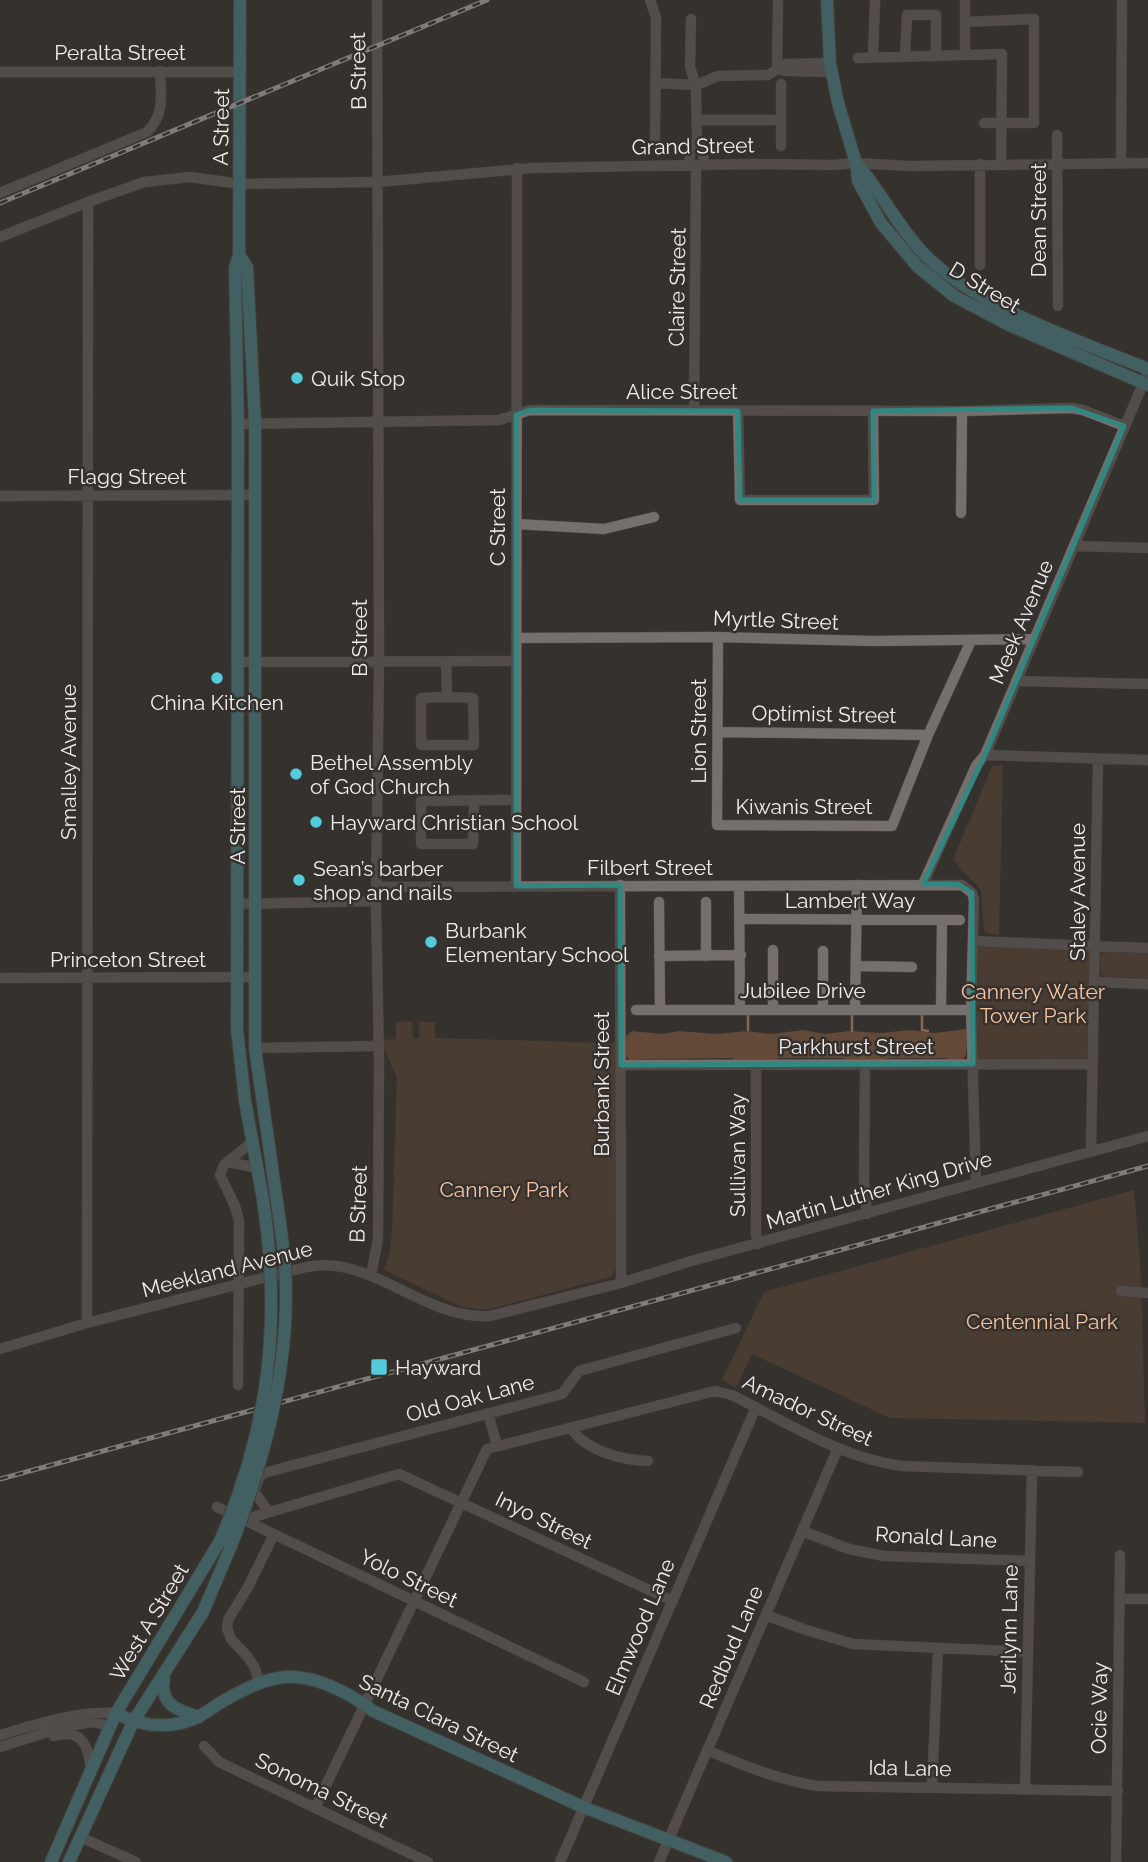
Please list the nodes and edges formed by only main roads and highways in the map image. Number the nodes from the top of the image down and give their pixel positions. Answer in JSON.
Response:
{"nodes":[{"id":1,"x":240,"y":0,"type":"edge"},
{"id":2,"x":827,"y":0,"type":"edge"},
{"id":3,"x":239,"y":255,"type":"junction"},
{"id":4,"x":1147,"y":377,"type":"edge"},
{"id":5,"x":270,"y":1397,"type":"junction"},
{"id":6,"x":226,"y":1544,"type":"junction"},
{"id":7,"x":166,"y":1673,"type":"junction"},
{"id":8,"x":116,"y":1713,"type":"junction"},
{"id":9,"x":199,"y":1717,"type":"junction"},
{"id":10,"x":133,"y":1722,"type":"junction"},
{"id":11,"x":110,"y":1726,"type":"junction"},
{"id":12,"x":51,"y":1862,"type":"edge"},
{"id":13,"x":69,"y":1862,"type":"edge"},
{"id":14,"x":726,"y":1862,"type":"edge"}],
"edges":[{"from":1,"to":3,"type":"main road","name":"A Street"},
{"from":2,"to":4,"type":"main road","name":"D Street"},
{"from":3,"to":5,"type":"main road","name":"A Street","bridge":true},
{"from":3,"to":5,"type":"main road","name":"A Street","bridge":true},
{"from":5,"to":6,"type":"main road","name":"West A Street","bridge":true},
{"from":6,"to":7,"type":"main road","name":"West A Street"},
{"from":6,"to":8,"type":"main road","name":"West A Street"},
{"from":7,"to":9,"type":"main road"},
{"from":7,"to":10,"type":"main road","name":"West A Street"},
{"from":8,"to":10,"type":"main road"},
{"from":8,"to":11,"type":"main road","name":"West A Street"},
{"from":9,"to":10,"type":"main road","name":"Santa Clara Street"},
{"from":9,"to":14,"type":"main road","name":"Santa Clara Street"},
{"from":10,"to":11,"type":"main road"},
{"from":10,"to":13,"type":"main road","name":"West A Street"},
{"from":11,"to":12,"type":"main road","name":"West A Street"}]}
